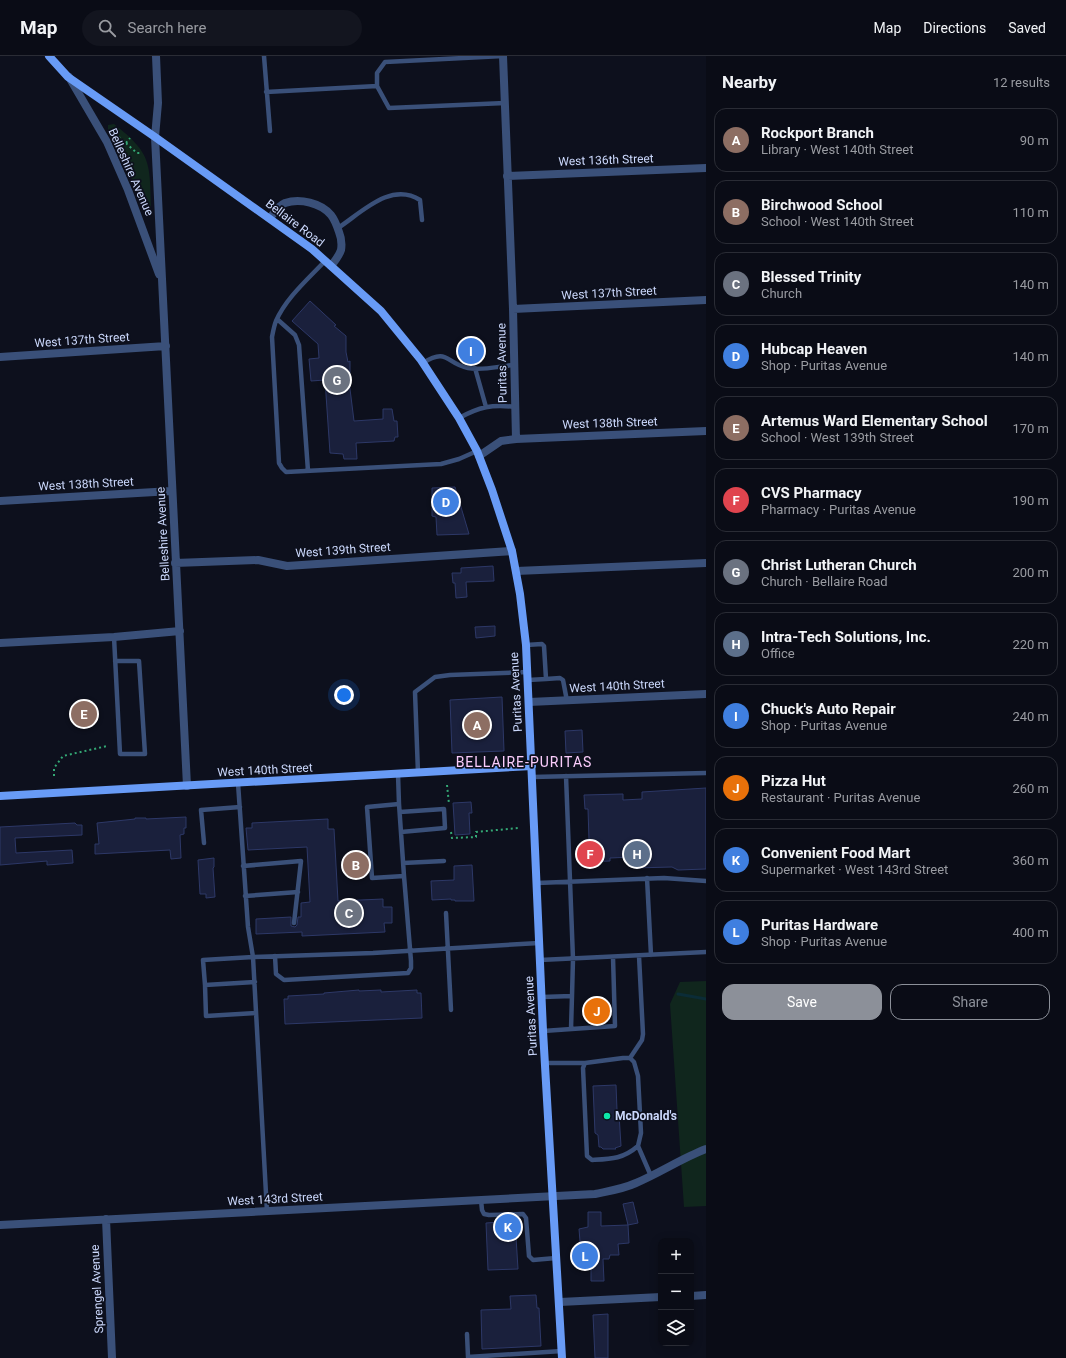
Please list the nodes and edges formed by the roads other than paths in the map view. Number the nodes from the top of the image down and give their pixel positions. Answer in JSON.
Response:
{"nodes":[{"id":1,"x":49,"y":56,"type":"edge"},
{"id":2,"x":156,"y":56,"type":"edge"},
{"id":3,"x":264,"y":56,"type":"edge"},
{"id":4,"x":503,"y":56,"type":"edge"},
{"id":5,"x":68,"y":77,"type":"junction"},
{"id":6,"x":377,"y":86,"type":"junction"},
{"id":7,"x":266,"y":92,"type":"junction"},
{"id":8,"x":505,"y":103,"type":"junction"},
{"id":9,"x":270,"y":131,"type":"dead end"},
{"id":10,"x":155,"y":137,"type":"junction"},
{"id":11,"x":706,"y":168,"type":"edge"},
{"id":12,"x":507,"y":176,"type":"junction"},
{"id":13,"x":270,"y":218,"type":"junction"},
{"id":14,"x":422,"y":220,"type":"dead end"},
{"id":15,"x":338,"y":228,"type":"junction"},
{"id":16,"x":328,"y":263,"type":"junction"},
{"id":17,"x":162,"y":282,"type":"junction"},
{"id":18,"x":706,"y":300,"type":"edge"},
{"id":19,"x":513,"y":309,"type":"junction"},
{"id":20,"x":277,"y":318,"type":"junction"},
{"id":21,"x":166,"y":346,"type":"junction"},
{"id":22,"x":0,"y":357,"type":"edge"},
{"id":23,"x":423,"y":363,"type":"junction"},
{"id":24,"x":514,"y":365,"type":"junction"},
{"id":25,"x":475,"y":368,"type":"junction"},
{"id":26,"x":486,"y":407,"type":"junction"},
{"id":27,"x":515,"y":407,"type":"junction"},
{"id":28,"x":459,"y":418,"type":"junction"},
{"id":29,"x":706,"y":431,"type":"edge"},
{"id":30,"x":516,"y":439,"type":"junction"},
{"id":31,"x":478,"y":454,"type":"junction"},
{"id":32,"x":308,"y":471,"type":"junction"},
{"id":33,"x":172,"y":491,"type":"junction"},
{"id":34,"x":0,"y":501,"type":"edge"},
{"id":35,"x":512,"y":552,"type":"junction"},
{"id":36,"x":175,"y":563,"type":"junction"},
{"id":37,"x":706,"y":563,"type":"edge"},
{"id":38,"x":516,"y":571,"type":"junction"},
{"id":39,"x":180,"y":631,"type":"junction"},
{"id":40,"x":114,"y":637,"type":"junction"},
{"id":41,"x":0,"y":643,"type":"edge"},
{"id":42,"x":526,"y":645,"type":"junction"},
{"id":43,"x":115,"y":661,"type":"junction"},
{"id":44,"x":528,"y":676,"type":"junction"},
{"id":45,"x":546,"y":679,"type":"junction"},
{"id":46,"x":706,"y":694,"type":"edge"},
{"id":47,"x":567,"y":701,"type":"junction"},
{"id":48,"x":529,"y":702,"type":"junction"},
{"id":49,"x":532,"y":766,"type":"junction"},
{"id":50,"x":418,"y":773,"type":"junction"},
{"id":51,"x":706,"y":773,"type":"edge"},
{"id":52,"x":398,"y":774,"type":"junction"},
{"id":53,"x":566,"y":776,"type":"junction"},
{"id":54,"x":532,"y":777,"type":"junction"},
{"id":55,"x":238,"y":783,"type":"junction"},
{"id":56,"x":187,"y":786,"type":"junction"},
{"id":57,"x":0,"y":796,"type":"edge"},
{"id":58,"x":399,"y":804,"type":"junction"},
{"id":59,"x":240,"y":807,"type":"junction"},
{"id":60,"x":400,"y":812,"type":"junction"},
{"id":61,"x":401,"y":832,"type":"junction"},
{"id":62,"x":204,"y":843,"type":"dead end"},
{"id":63,"x":444,"y":861,"type":"dead end"},
{"id":64,"x":403,"y":863,"type":"junction"},
{"id":65,"x":244,"y":866,"type":"junction"},
{"id":66,"x":404,"y":876,"type":"junction"},
{"id":67,"x":647,"y":878,"type":"junction"},
{"id":68,"x":706,"y":881,"type":"edge"},
{"id":69,"x":571,"y":882,"type":"junction"},
{"id":70,"x":536,"y":883,"type":"junction"},
{"id":71,"x":298,"y":892,"type":"junction"},
{"id":72,"x":245,"y":896,"type":"junction"},
{"id":73,"x":446,"y":913,"type":"dead end"},
{"id":74,"x":294,"y":923,"type":"dead end"},
{"id":75,"x":539,"y":943,"type":"junction"},
{"id":76,"x":448,"y":949,"type":"junction"},
{"id":77,"x":410,"y":950,"type":"junction"},
{"id":78,"x":706,"y":952,"type":"edge"},
{"id":79,"x":651,"y":955,"type":"junction"},
{"id":80,"x":275,"y":956,"type":"junction"},
{"id":81,"x":639,"y":956,"type":"junction"},
{"id":82,"x":253,"y":957,"type":"junction"},
{"id":83,"x":612,"y":957,"type":"junction"},
{"id":84,"x":573,"y":959,"type":"junction"},
{"id":85,"x":540,"y":960,"type":"junction"},
{"id":86,"x":255,"y":982,"type":"junction"},
{"id":87,"x":205,"y":985,"type":"junction"},
{"id":88,"x":572,"y":996,"type":"junction"},
{"id":89,"x":542,"y":997,"type":"junction"},
{"id":90,"x":451,"y":1010,"type":"dead end"},
{"id":91,"x":256,"y":1013,"type":"junction"},
{"id":92,"x":571,"y":1029,"type":"junction"},
{"id":93,"x":543,"y":1031,"type":"junction"},
{"id":94,"x":630,"y":1058,"type":"junction"},
{"id":95,"x":585,"y":1062,"type":"junction"},
{"id":96,"x":545,"y":1063,"type":"junction"},
{"id":97,"x":638,"y":1146,"type":"junction"},
{"id":98,"x":706,"y":1149,"type":"edge"},
{"id":99,"x":651,"y":1176,"type":"junction"},
{"id":100,"x":552,"y":1196,"type":"junction"},
{"id":101,"x":481,"y":1200,"type":"junction"},
{"id":102,"x":267,"y":1212,"type":"junction"},
{"id":103,"x":106,"y":1219,"type":"junction"},
{"id":104,"x":0,"y":1225,"type":"edge"},
{"id":105,"x":556,"y":1258,"type":"junction"},
{"id":106,"x":706,"y":1295,"type":"edge"},
{"id":107,"x":694,"y":1296,"type":"edge"},
{"id":108,"x":658,"y":1297,"type":"edge"},
{"id":109,"x":560,"y":1302,"type":"junction"},
{"id":110,"x":467,"y":1334,"type":"dead end"},
{"id":111,"x":562,"y":1355,"type":"edge"},
{"id":112,"x":112,"y":1358,"type":"edge"}],
"edges":[{"from":1,"to":5,"type":"street","name":"Bellaire Road"},
{"from":2,"to":10,"type":"street","name":"Belleshire Avenue"},
{"from":3,"to":7,"type":"lane"},
{"from":4,"to":6,"type":"lane"},
{"from":4,"to":8,"type":"street","name":"Puritas Avenue"},
{"from":5,"to":10,"type":"street","name":"Bellaire Road"},
{"from":5,"to":17,"type":"street","name":"Belleshire Avenue"},
{"from":6,"to":7,"type":"lane"},
{"from":6,"to":8,"type":"lane"},
{"from":7,"to":9,"type":"lane"},
{"from":8,"to":12,"type":"street","name":"Puritas Avenue"},
{"from":10,"to":13,"type":"street","name":"Bellaire Road"},
{"from":10,"to":17,"type":"street","name":"Belleshire Avenue"},
{"from":11,"to":12,"type":"street","name":"West 136th Street"},
{"from":12,"to":19,"type":"street","name":"Puritas Avenue"},
{"from":13,"to":15,"type":"street"},
{"from":13,"to":16,"type":"street","name":"Bellaire Road"},
{"from":14,"to":15,"type":"lane"},
{"from":15,"to":16,"type":"street"},
{"from":16,"to":20,"type":"lane"},
{"from":16,"to":23,"type":"street","name":"Bellaire Road"},
{"from":17,"to":21,"type":"street","name":"Belleshire Avenue"},
{"from":18,"to":19,"type":"street","name":"West 137th Street"},
{"from":19,"to":24,"type":"street","name":"Puritas Avenue"},
{"from":20,"to":32,"type":"lane"},
{"from":20,"to":32,"type":"lane"},
{"from":21,"to":22,"type":"street","name":"West 137th Street"},
{"from":21,"to":33,"type":"street","name":"Belleshire Avenue"},
{"from":23,"to":25,"type":"lane"},
{"from":23,"to":28,"type":"street","name":"Bellaire Road"},
{"from":24,"to":25,"type":"lane"},
{"from":24,"to":27,"type":"street","name":"Puritas Avenue"},
{"from":25,"to":26,"type":"lane"},
{"from":26,"to":27,"type":"lane"},
{"from":26,"to":28,"type":"lane"},
{"from":27,"to":30,"type":"street","name":"Puritas Avenue"},
{"from":28,"to":31,"type":"street","name":"Bellaire Road"},
{"from":29,"to":30,"type":"street","name":"West 138th Street"},
{"from":30,"to":31,"type":"street"},
{"from":31,"to":32,"type":"lane"},
{"from":31,"to":35,"type":"street","name":"Puritas Avenue"},
{"from":33,"to":34,"type":"street","name":"West 138th Street"},
{"from":33,"to":36,"type":"street","name":"Belleshire Avenue"},
{"from":35,"to":36,"type":"street","name":"West 139th Street"},
{"from":35,"to":38,"type":"street","name":"Puritas Avenue"},
{"from":36,"to":39,"type":"street","name":"Belleshire Avenue"},
{"from":37,"to":38,"type":"street"},
{"from":38,"to":42,"type":"street","name":"Puritas Avenue"},
{"from":39,"to":40,"type":"street"},
{"from":39,"to":56,"type":"street","name":"Belleshire Avenue"},
{"from":40,"to":41,"type":"street"},
{"from":40,"to":43,"type":"lane"},
{"from":42,"to":44,"type":"street","name":"Puritas Avenue"},
{"from":42,"to":45,"type":"lane"},
{"from":43,"to":43,"type":"lane"},
{"from":44,"to":45,"type":"lane"},
{"from":44,"to":48,"type":"street","name":"Puritas Avenue"},
{"from":44,"to":50,"type":"lane"},
{"from":45,"to":47,"type":"lane"},
{"from":46,"to":47,"type":"street","name":"West 140th Street"},
{"from":47,"to":48,"type":"street","name":"West 140th Street"},
{"from":48,"to":49,"type":"street","name":"Puritas Avenue"},
{"from":49,"to":50,"type":"street","name":"West 140th Street"},
{"from":49,"to":54,"type":"street","name":"Puritas Avenue"},
{"from":50,"to":52,"type":"street","name":"West 140th Street"},
{"from":51,"to":53,"type":"lane"},
{"from":52,"to":55,"type":"street","name":"West 140th Street"},
{"from":52,"to":58,"type":"lane"},
{"from":53,"to":54,"type":"lane"},
{"from":53,"to":69,"type":"lane"},
{"from":54,"to":70,"type":"street","name":"Puritas Avenue"},
{"from":55,"to":56,"type":"street","name":"West 140th Street"},
{"from":55,"to":59,"type":"lane"},
{"from":56,"to":57,"type":"street","name":"West 140th Street"},
{"from":58,"to":60,"type":"lane"},
{"from":58,"to":66,"type":"lane"},
{"from":59,"to":62,"type":"lane"},
{"from":59,"to":65,"type":"lane"},
{"from":60,"to":61,"type":"lane"},
{"from":60,"to":61,"type":"lane"},
{"from":61,"to":64,"type":"lane"},
{"from":63,"to":64,"type":"lane"},
{"from":64,"to":66,"type":"lane"},
{"from":65,"to":71,"type":"lane"},
{"from":65,"to":72,"type":"lane"},
{"from":66,"to":77,"type":"lane"},
{"from":67,"to":68,"type":"lane"},
{"from":67,"to":69,"type":"lane"},
{"from":67,"to":79,"type":"lane"},
{"from":69,"to":70,"type":"lane"},
{"from":69,"to":84,"type":"lane"},
{"from":70,"to":75,"type":"street","name":"Puritas Avenue"},
{"from":71,"to":72,"type":"lane"},
{"from":71,"to":74,"type":"lane"},
{"from":72,"to":82,"type":"lane"},
{"from":73,"to":76,"type":"lane"},
{"from":75,"to":76,"type":"lane"},
{"from":75,"to":85,"type":"street","name":"Puritas Avenue"},
{"from":76,"to":77,"type":"lane"},
{"from":76,"to":90,"type":"lane"},
{"from":77,"to":80,"type":"lane"},
{"from":77,"to":80,"type":"lane"},
{"from":78,"to":79,"type":"lane"},
{"from":79,"to":81,"type":"lane"},
{"from":80,"to":82,"type":"lane"},
{"from":81,"to":83,"type":"lane"},
{"from":81,"to":94,"type":"lane"},
{"from":82,"to":86,"type":"lane"},
{"from":82,"to":87,"type":"lane"},
{"from":83,"to":84,"type":"lane"},
{"from":83,"to":92,"type":"lane"},
{"from":84,"to":85,"type":"lane"},
{"from":84,"to":88,"type":"lane"},
{"from":85,"to":89,"type":"street","name":"Puritas Avenue"},
{"from":86,"to":87,"type":"lane"},
{"from":86,"to":91,"type":"lane"},
{"from":87,"to":91,"type":"lane"},
{"from":88,"to":89,"type":"lane"},
{"from":88,"to":92,"type":"lane"},
{"from":89,"to":93,"type":"street","name":"Puritas Avenue"},
{"from":91,"to":102,"type":"lane"},
{"from":92,"to":93,"type":"lane"},
{"from":93,"to":96,"type":"street","name":"Puritas Avenue"},
{"from":94,"to":95,"type":"lane"},
{"from":94,"to":97,"type":"lane"},
{"from":95,"to":96,"type":"lane"},
{"from":95,"to":97,"type":"lane"},
{"from":96,"to":100,"type":"street","name":"Puritas Avenue"},
{"from":97,"to":99,"type":"lane"},
{"from":98,"to":99,"type":"street","name":"West 143rd Street"},
{"from":99,"to":100,"type":"street","name":"West 143rd Street"},
{"from":100,"to":101,"type":"street","name":"West 143rd Street"},
{"from":100,"to":105,"type":"street","name":"Puritas Avenue"},
{"from":101,"to":102,"type":"street","name":"West 143rd Street"},
{"from":101,"to":105,"type":"lane"},
{"from":102,"to":103,"type":"street","name":"West 143rd Street"},
{"from":103,"to":104,"type":"street","name":"West 143rd Street"},
{"from":103,"to":112,"type":"street","name":"Sprengel Avenue"},
{"from":105,"to":109,"type":"street","name":"Puritas Avenue"},
{"from":106,"to":107,"type":"street"},
{"from":108,"to":109,"type":"street"},
{"from":109,"to":111,"type":"street","name":"Puritas Avenue"},
{"from":110,"to":111,"type":"lane"}]}
